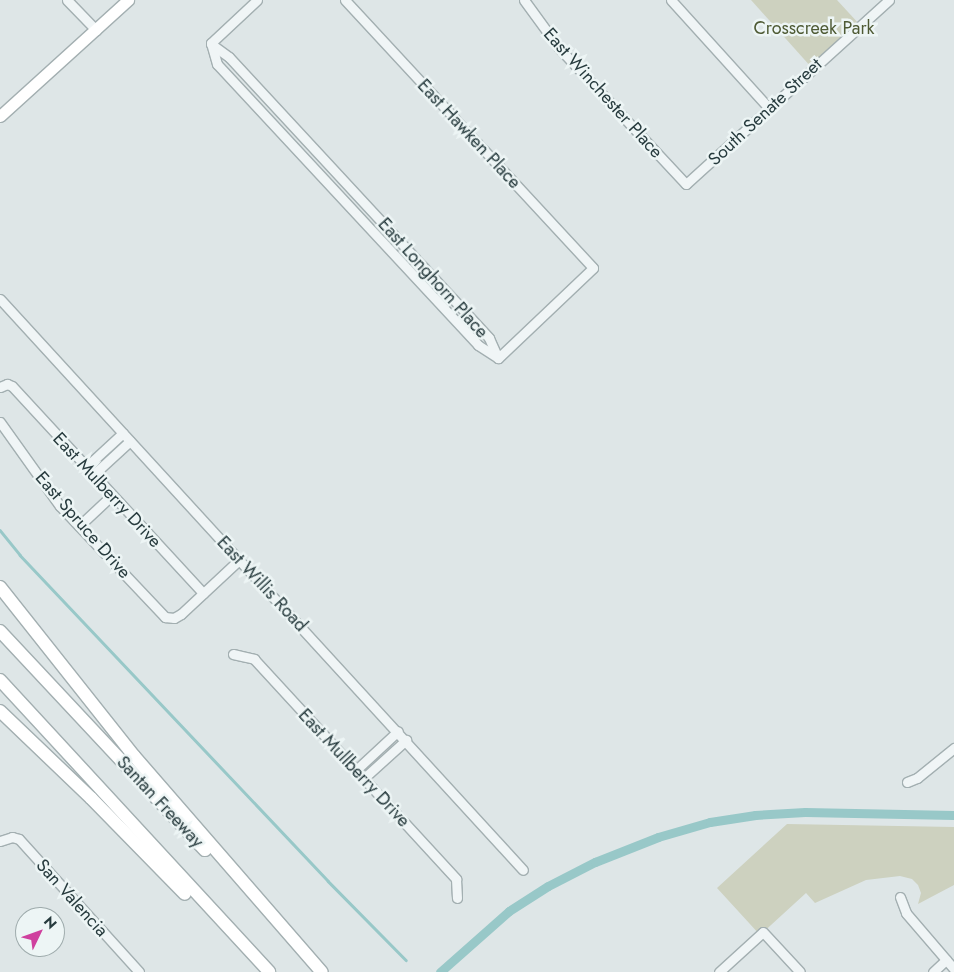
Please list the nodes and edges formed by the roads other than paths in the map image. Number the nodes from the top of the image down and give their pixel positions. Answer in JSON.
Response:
{"nodes":[{"id":1,"x":67,"y":0,"type":"edge"},
{"id":2,"x":128,"y":0,"type":"edge"},
{"id":3,"x":256,"y":0,"type":"edge"},
{"id":4,"x":345,"y":0,"type":"edge"},
{"id":5,"x":524,"y":0,"type":"edge"},
{"id":6,"x":671,"y":0,"type":"edge"},
{"id":7,"x":889,"y":0,"type":"edge"},
{"id":8,"x":96,"y":30,"type":"junction"},
{"id":9,"x":211,"y":43,"type":"junction"},
{"id":10,"x":252,"y":82,"type":"junction"},
{"id":11,"x":243,"y":91,"type":"junction"},
{"id":12,"x":769,"y":108,"type":"junction"},
{"id":13,"x":0,"y":116,"type":"edge"},
{"id":14,"x":306,"y":140,"type":"junction"},
{"id":15,"x":296,"y":149,"type":"junction"},
{"id":16,"x":686,"y":184,"type":"joint"},
{"id":17,"x":362,"y":201,"type":"junction"},
{"id":18,"x":353,"y":210,"type":"junction"},
{"id":19,"x":416,"y":259,"type":"junction"},
{"id":20,"x":407,"y":268,"type":"junction"},
{"id":21,"x":0,"y":299,"type":"edge"},
{"id":22,"x":469,"y":316,"type":"junction"},
{"id":23,"x":460,"y":326,"type":"junction"},
{"id":24,"x":498,"y":358,"type":"junction"},
{"id":25,"x":0,"y":387,"type":"edge"},
{"id":26,"x":0,"y":422,"type":"edge"},
{"id":27,"x":123,"y":433,"type":"junction"},
{"id":28,"x":130,"y":441,"type":"junction"},
{"id":29,"x":86,"y":467,"type":"junction"},
{"id":30,"x":93,"y":475,"type":"junction"},
{"id":31,"x":112,"y":495,"type":"junction"},
{"id":32,"x":79,"y":526,"type":"junction"},
{"id":33,"x":239,"y":560,"type":"junction"},
{"id":34,"x":0,"y":588,"type":"edge"},
{"id":35,"x":203,"y":593,"type":"junction"},
{"id":36,"x":0,"y":631,"type":"edge"},
{"id":37,"x":233,"y":654,"type":"dead end"},
{"id":38,"x":0,"y":680,"type":"edge"},
{"id":39,"x":0,"y":712,"type":"edge"},
{"id":40,"x":398,"y":731,"type":"junction"},
{"id":41,"x":406,"y":740,"type":"junction"},
{"id":42,"x":954,"y":748,"type":"edge"},
{"id":43,"x":374,"y":753,"type":"junction"},
{"id":44,"x":382,"y":762,"type":"junction"},
{"id":45,"x":356,"y":770,"type":"junction"},
{"id":46,"x":364,"y":778,"type":"junction"},
{"id":47,"x":907,"y":782,"type":"dead end"},
{"id":48,"x":0,"y":840,"type":"edge"},
{"id":49,"x":523,"y":870,"type":"dead end"},
{"id":50,"x":900,"y":897,"type":"dead end"},
{"id":51,"x":457,"y":898,"type":"dead end"},
{"id":52,"x":244,"y":945,"type":"junction"},
{"id":53,"x":946,"y":960,"type":"junction"},
{"id":54,"x":954,"y":969,"type":"edge"},
{"id":55,"x":139,"y":972,"type":"edge"},
{"id":56,"x":269,"y":972,"type":"edge"},
{"id":57,"x":321,"y":972,"type":"edge"},
{"id":58,"x":719,"y":972,"type":"edge"},
{"id":59,"x":800,"y":972,"type":"edge"},
{"id":60,"x":933,"y":972,"type":"edge"}],
"edges":[{"from":1,"to":8,"type":"street"},
{"from":2,"to":8,"type":"main road"},
{"from":3,"to":9,"type":"street"},
{"from":4,"to":24,"type":"street","name":"East Hawken Place"},
{"from":5,"to":16,"type":"street","name":"East Winchester Place"},
{"from":6,"to":12,"type":"street"},
{"from":7,"to":12,"type":"street","name":"South Senate Street"},
{"from":8,"to":13,"type":"main road"},
{"from":9,"to":10,"type":"street","name":"East Longhorn Place"},
{"from":9,"to":11,"type":"street","name":"East Longhorn Place"},
{"from":10,"to":11,"type":"street"},
{"from":10,"to":14,"type":"street","name":"East Longhorn Place"},
{"from":11,"to":15,"type":"street","name":"East Longhorn Place"},
{"from":12,"to":16,"type":"street","name":"South Senate Street"},
{"from":14,"to":15,"type":"street"},
{"from":14,"to":17,"type":"street","name":"East Longhorn Place"},
{"from":15,"to":18,"type":"street","name":"East Longhorn Place"},
{"from":17,"to":18,"type":"street"},
{"from":17,"to":19,"type":"street","name":"East Longhorn Place"},
{"from":18,"to":20,"type":"street","name":"East Longhorn Place"},
{"from":19,"to":20,"type":"street"},
{"from":19,"to":22,"type":"street","name":"East Longhorn Place"},
{"from":20,"to":23,"type":"street","name":"East Longhorn Place"},
{"from":21,"to":27,"type":"street","name":"East Willis Road"},
{"from":22,"to":23,"type":"street"},
{"from":22,"to":24,"type":"street","name":"East Longhorn Place"},
{"from":23,"to":24,"type":"street","name":"East Longhorn Place"},
{"from":25,"to":29,"type":"street","name":"East Mulberry Drive"},
{"from":26,"to":32,"type":"street","name":"East Spruce Drive"},
{"from":27,"to":28,"type":"street","name":"East Willis Road"},
{"from":27,"to":29,"type":"street"},
{"from":28,"to":30,"type":"street"},
{"from":28,"to":33,"type":"street","name":"East Willis Road"},
{"from":29,"to":30,"type":"street","name":"East Mulberry Drive"},
{"from":30,"to":31,"type":"street","name":"East Mulberry Drive"},
{"from":31,"to":32,"type":"street"},
{"from":31,"to":35,"type":"street","name":"East Mulberry Drive"},
{"from":32,"to":35,"type":"street","name":"East Spruce Drive"},
{"from":33,"to":35,"type":"street"},
{"from":33,"to":40,"type":"street","name":"East Willis Road"},
{"from":34,"to":57,"type":"highway"},
{"from":36,"to":57,"type":"highway","name":"Santan Freeway"},
{"from":37,"to":45,"type":"street","name":"East Mullberry Drive"},
{"from":38,"to":52,"type":"highway","name":"Santan Freeway"},
{"from":39,"to":52,"type":"highway"},
{"from":40,"to":41,"type":"street","name":"East Willis Road"},
{"from":40,"to":43,"type":"street"},
{"from":41,"to":44,"type":"street"},
{"from":41,"to":49,"type":"street","name":"East Willis Road"},
{"from":42,"to":47,"type":"street"},
{"from":43,"to":44,"type":"street"},
{"from":43,"to":45,"type":"street"},
{"from":44,"to":46,"type":"street"},
{"from":45,"to":46,"type":"street","name":"East Mullberry Drive"},
{"from":46,"to":51,"type":"street","name":"East Mullberry Drive"},
{"from":48,"to":55,"type":"street","name":"San Valencia"},
{"from":50,"to":53,"type":"street"},
{"from":52,"to":56,"type":"highway","name":"Santan Freeway"},
{"from":53,"to":54,"type":"street"},
{"from":53,"to":60,"type":"street"},
{"from":58,"to":59,"type":"street"}]}
